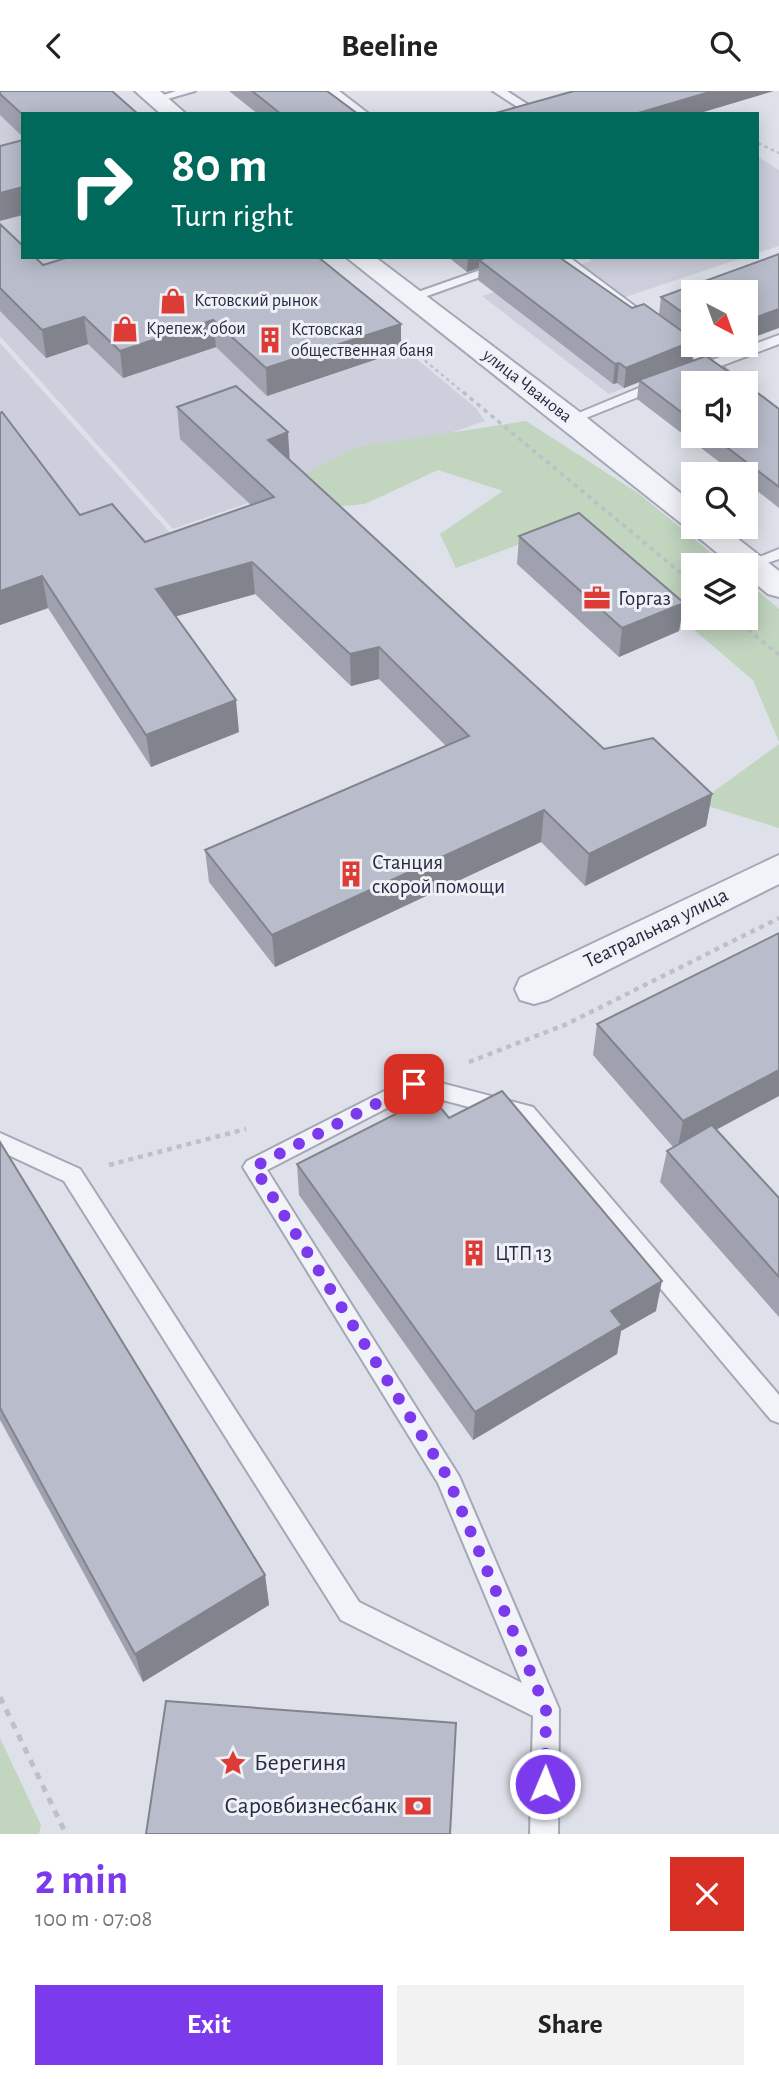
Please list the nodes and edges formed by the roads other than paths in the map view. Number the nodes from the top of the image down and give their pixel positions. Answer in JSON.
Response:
{"nodes":[{"id":1,"x":189,"y":91,"type":"edge"},
{"id":2,"x":332,"y":91,"type":"edge"},
{"id":3,"x":499,"y":91,"type":"edge"},
{"id":4,"x":151,"y":95,"type":"edge"},
{"id":5,"x":547,"y":109,"type":"edge"},
{"id":6,"x":172,"y":112,"type":"edge"},
{"id":7,"x":359,"y":112,"type":"edge"},
{"id":8,"x":532,"y":112,"type":"edge"},
{"id":9,"x":537,"y":112,"type":"edge"},
{"id":10,"x":362,"y":259,"type":"edge"},
{"id":11,"x":524,"y":259,"type":"edge"},
{"id":12,"x":563,"y":259,"type":"edge"},
{"id":13,"x":411,"y":297,"type":"junction"},
{"id":14,"x":779,"y":339,"type":"edge"},
{"id":15,"x":711,"y":365,"type":"junction"},
{"id":16,"x":719,"y":371,"type":"edge"},
{"id":17,"x":571,"y":419,"type":"junction"},
{"id":18,"x":681,"y":508,"type":"edge"},
{"id":19,"x":727,"y":539,"type":"edge"},
{"id":20,"x":765,"y":559,"type":"edge"},
{"id":21,"x":779,"y":587,"type":"edge"},
{"id":22,"x":779,"y":868,"type":"edge"},
{"id":23,"x":534,"y":989,"type":"dead end"},
{"id":24,"x":0,"y":1142,"type":"edge"},
{"id":25,"x":779,"y":1412,"type":"edge"},
{"id":26,"x":546,"y":1709,"type":"junction"},
{"id":27,"x":544,"y":1834,"type":"edge"}],
"edges":[{"from":1,"to":4,"type":"lane"},
{"from":2,"to":7,"type":"lane"},
{"from":3,"to":8,"type":"lane"},
{"from":4,"to":6,"type":"street"},
{"from":5,"to":9,"type":"lane"},
{"from":10,"to":13,"type":"street","name":"улица Чванова"},
{"from":11,"to":13,"type":"lane"},
{"from":12,"to":15,"type":"lane"},
{"from":13,"to":17,"type":"street","name":"улица Чванова"},
{"from":14,"to":15,"type":"lane"},
{"from":15,"to":16,"type":"lane"},
{"from":15,"to":17,"type":"lane"},
{"from":17,"to":18,"type":"street","name":"улица Чванова"},
{"from":19,"to":20,"type":"street"},
{"from":20,"to":21,"type":"street"},
{"from":22,"to":23,"type":"street","name":"Театральная улица"},
{"from":24,"to":26,"type":"lane"},
{"from":25,"to":26,"type":"lane"},
{"from":26,"to":27,"type":"lane"}]}
